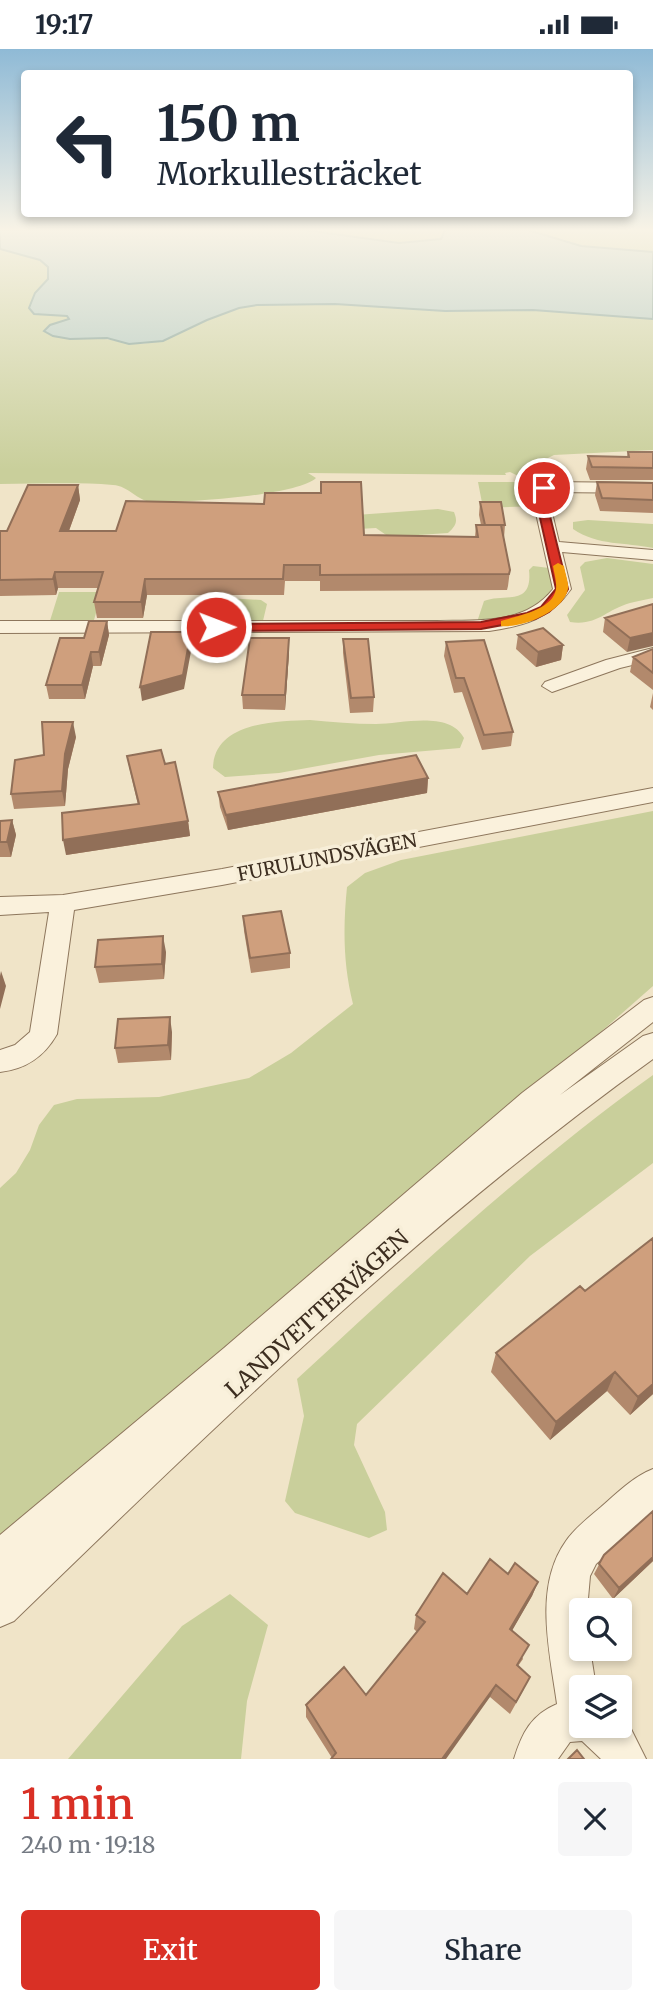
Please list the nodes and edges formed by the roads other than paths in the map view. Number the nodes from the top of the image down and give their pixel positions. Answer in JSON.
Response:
{"nodes":[{"id":1,"x":653,"y":488,"type":"edge"},
{"id":2,"x":552,"y":546,"type":"junction"},
{"id":3,"x":653,"y":555,"type":"edge"},
{"id":4,"x":0,"y":628,"type":"edge"},
{"id":5,"x":653,"y":654,"type":"edge"},
{"id":6,"x":552,"y":686,"type":"dead end"},
{"id":7,"x":653,"y":795,"type":"edge"},
{"id":8,"x":63,"y":903,"type":"junction"},
{"id":9,"x":0,"y":906,"type":"edge"},
{"id":10,"x":653,"y":1007,"type":"edge"},
{"id":11,"x":653,"y":1044,"type":"edge"},
{"id":12,"x":0,"y":1061,"type":"edge"},
{"id":13,"x":653,"y":1488,"type":"edge"},
{"id":14,"x":0,"y":1560,"type":"edge"},
{"id":15,"x":0,"y":1607,"type":"edge"},
{"id":16,"x":577,"y":1675,"type":"edge"},
{"id":17,"x":569,"y":1721,"type":"edge"},
{"id":18,"x":609,"y":1738,"type":"edge"},
{"id":19,"x":536,"y":1759,"type":"edge"},
{"id":20,"x":624,"y":1759,"type":"edge"}],
"edges":[{"from":1,"to":2,"type":"street"},
{"from":2,"to":3,"type":"street"},
{"from":2,"to":4,"type":"street"},
{"from":5,"to":6,"type":"street"},
{"from":7,"to":8,"type":"street","name":"FURULUNDSVÄGEN"},
{"from":8,"to":9,"type":"street","name":"FURULUNDSVÄGEN"},
{"from":8,"to":12,"type":"street"},
{"from":10,"to":14,"type":"street","name":"LANDVETTERVÄGEN"},
{"from":11,"to":15,"type":"street","name":"LANDVETTERVÄGEN"},
{"from":13,"to":16,"type":"street"},
{"from":17,"to":19,"type":"street"},
{"from":18,"to":20,"type":"street"}]}
